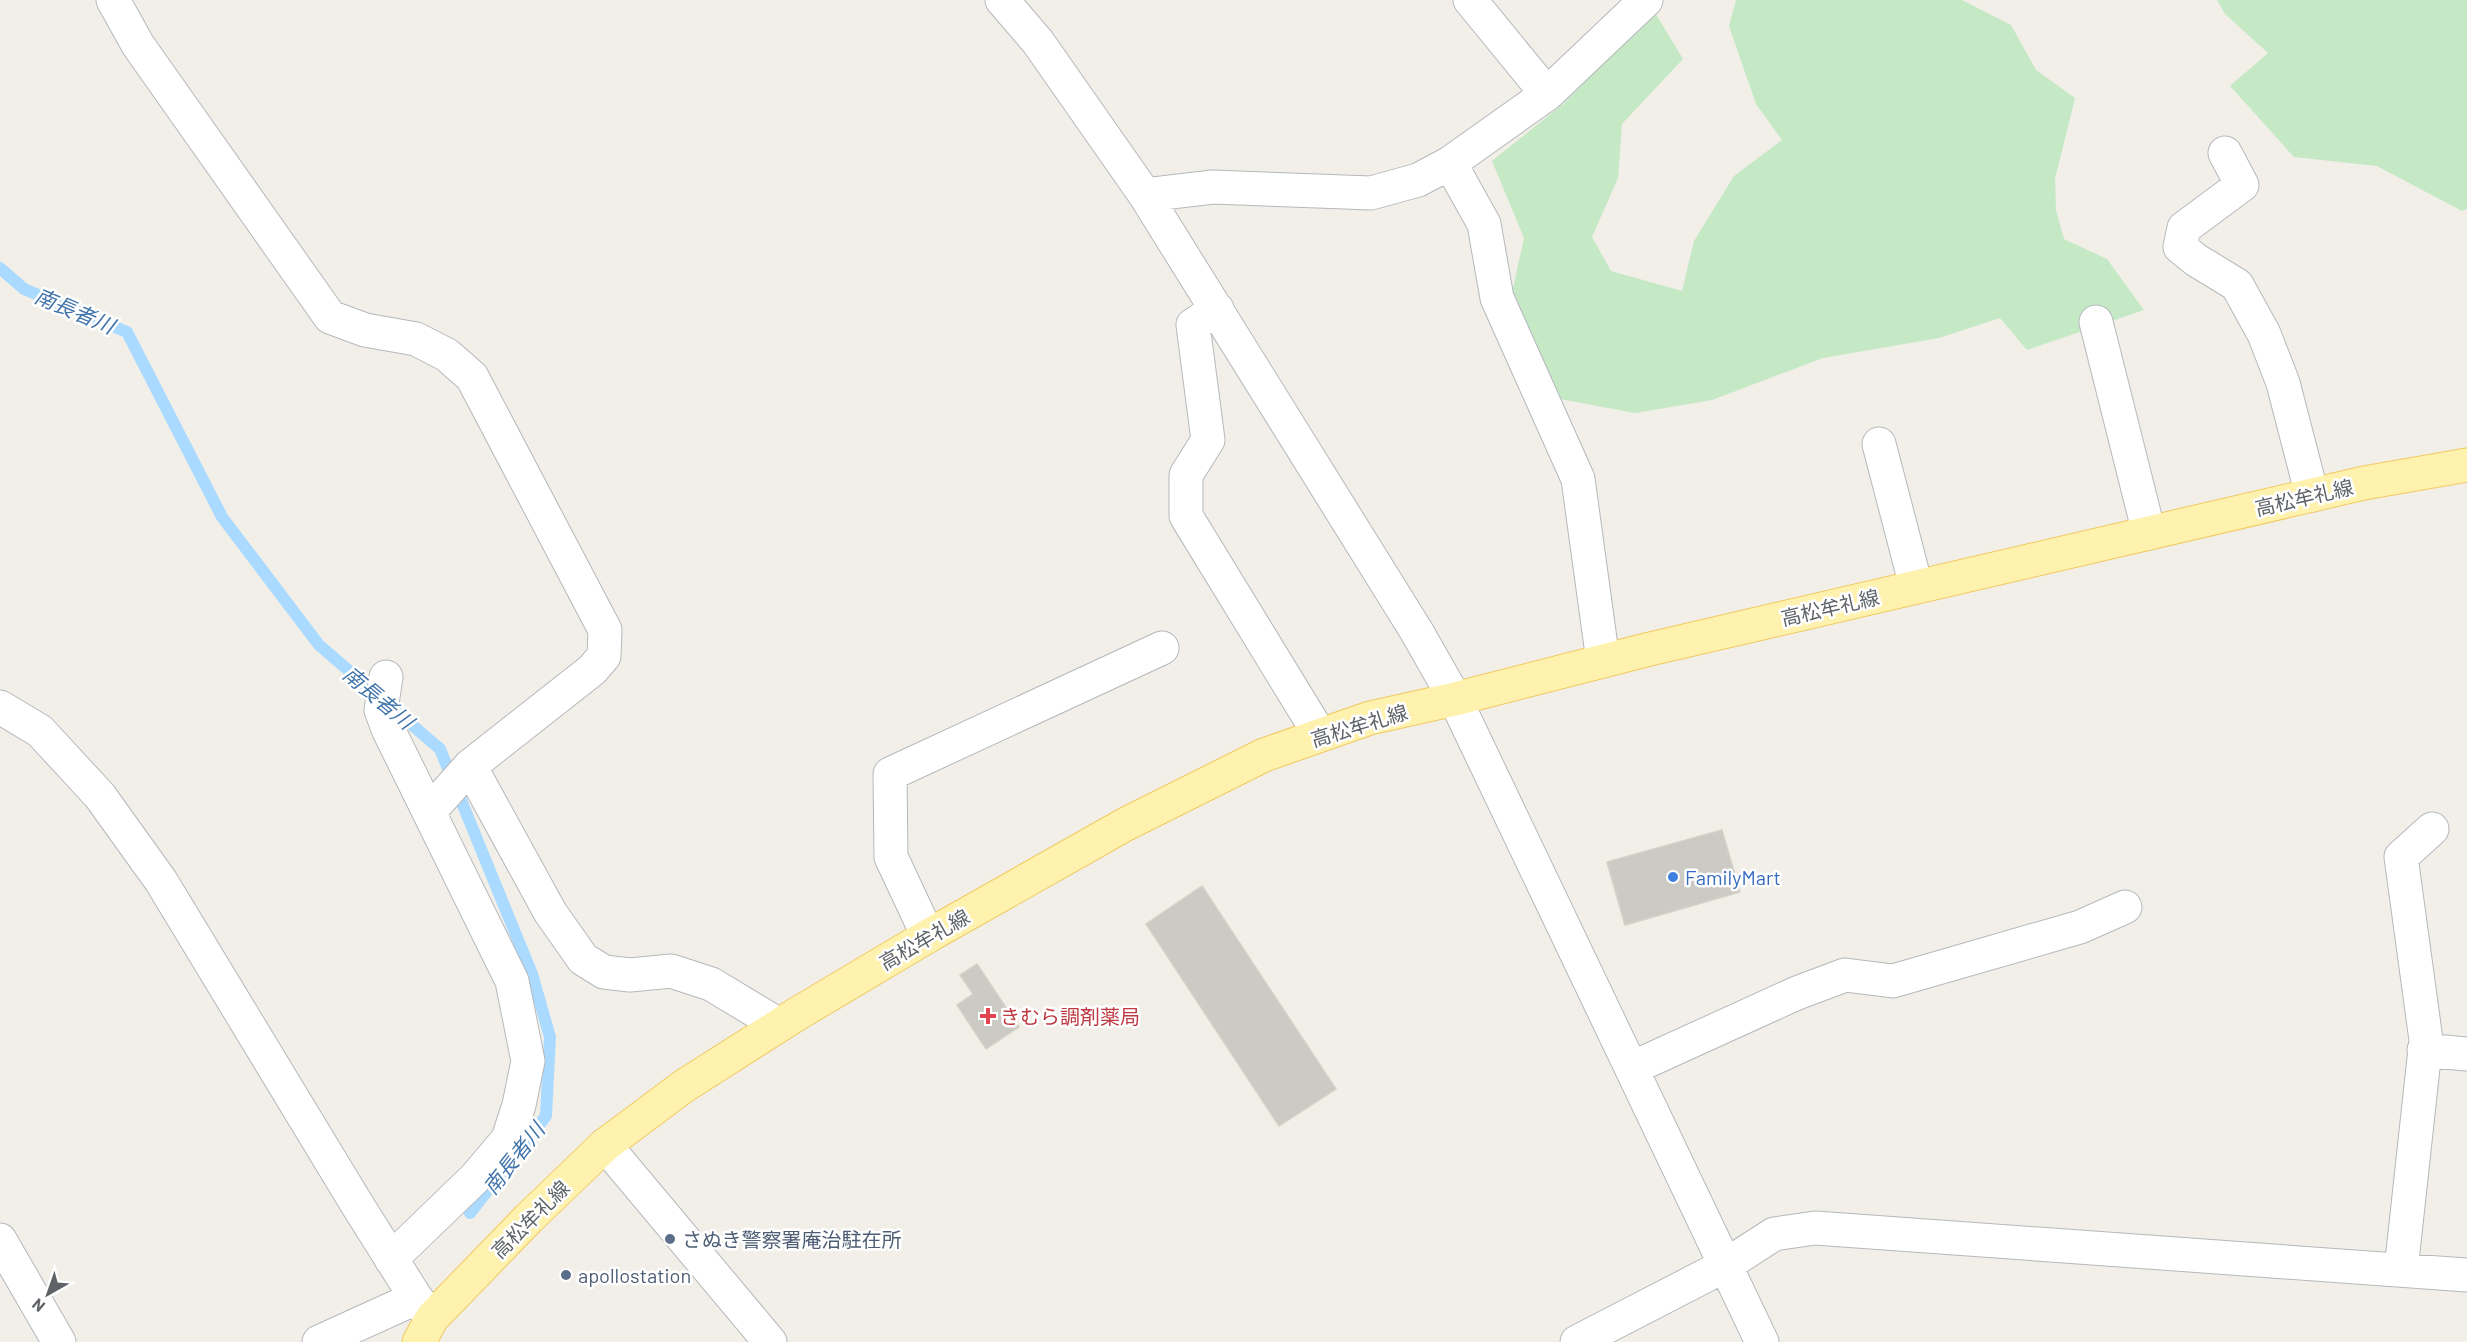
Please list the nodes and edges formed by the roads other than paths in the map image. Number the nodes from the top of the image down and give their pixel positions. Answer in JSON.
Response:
{"nodes":[{"id":1,"x":114,"y":0,"type":"edge"},
{"id":2,"x":1002,"y":0,"type":"edge"},
{"id":3,"x":1470,"y":0,"type":"edge"},
{"id":4,"x":1646,"y":0,"type":"edge"},
{"id":5,"x":1547,"y":94,"type":"junction"},
{"id":6,"x":2225,"y":153,"type":"dead end"},
{"id":7,"x":1450,"y":164,"type":"junction"},
{"id":8,"x":1145,"y":195,"type":"junction"},
{"id":9,"x":1217,"y":309,"type":"junction"},
{"id":10,"x":2096,"y":322,"type":"dead end"},
{"id":11,"x":1879,"y":444,"type":"dead end"},
{"id":12,"x":2467,"y":465,"type":"edge"},
{"id":13,"x":2312,"y":495,"type":"junction"},
{"id":14,"x":2149,"y":533,"type":"junction"},
{"id":15,"x":1916,"y":586,"type":"junction"},
{"id":16,"x":1162,"y":648,"type":"dead end"},
{"id":17,"x":1603,"y":661,"type":"junction"},
{"id":18,"x":386,"y":677,"type":"dead end"},
{"id":19,"x":1455,"y":699,"type":"junction"},
{"id":20,"x":0,"y":707,"type":"edge"},
{"id":21,"x":1320,"y":735,"type":"junction"},
{"id":22,"x":449,"y":790,"type":"junction"},
{"id":23,"x":2432,"y":829,"type":"dead end"},
{"id":24,"x":2125,"y":908,"type":"dead end"},
{"id":25,"x":928,"y":936,"type":"junction"},
{"id":26,"x":779,"y":1025,"type":"junction"},
{"id":27,"x":2424,"y":1050,"type":"junction"},
{"id":28,"x":2467,"y":1054,"type":"edge"},
{"id":29,"x":1632,"y":1068,"type":"junction"},
{"id":30,"x":605,"y":1145,"type":"junction"},
{"id":31,"x":0,"y":1240,"type":"edge"},
{"id":32,"x":391,"y":1259,"type":"junction"},
{"id":33,"x":1726,"y":1264,"type":"junction"},
{"id":34,"x":2401,"y":1270,"type":"junction"},
{"id":35,"x":2467,"y":1275,"type":"edge"},
{"id":36,"x":422,"y":1319,"type":"edge"},
{"id":37,"x":59,"y":1342,"type":"edge"},
{"id":38,"x":319,"y":1342,"type":"edge"},
{"id":39,"x":770,"y":1342,"type":"edge"},
{"id":40,"x":1577,"y":1342,"type":"edge"},
{"id":41,"x":1762,"y":1342,"type":"edge"}],
"edges":[{"from":1,"to":22,"type":"street"},
{"from":2,"to":8,"type":"street"},
{"from":3,"to":5,"type":"street"},
{"from":4,"to":5,"type":"street"},
{"from":5,"to":7,"type":"street"},
{"from":6,"to":13,"type":"street"},
{"from":7,"to":8,"type":"street"},
{"from":7,"to":17,"type":"street"},
{"from":8,"to":9,"type":"street"},
{"from":9,"to":19,"type":"street"},
{"from":9,"to":21,"type":"street"},
{"from":10,"to":14,"type":"street"},
{"from":11,"to":15,"type":"street"},
{"from":12,"to":13,"type":"main road","name":"高松牟礼線"},
{"from":13,"to":14,"type":"main road","name":"高松牟礼線"},
{"from":14,"to":15,"type":"main road","name":"高松牟礼線"},
{"from":15,"to":17,"type":"main road","name":"高松牟礼線"},
{"from":16,"to":25,"type":"street"},
{"from":17,"to":19,"type":"main road","name":"高松牟礼線"},
{"from":18,"to":22,"type":"street"},
{"from":19,"to":21,"type":"main road","name":"高松牟礼線"},
{"from":19,"to":29,"type":"street"},
{"from":20,"to":32,"type":"street"},
{"from":21,"to":25,"type":"main road","name":"高松牟礼線"},
{"from":22,"to":26,"type":"street"},
{"from":22,"to":32,"type":"street"},
{"from":23,"to":27,"type":"street"},
{"from":24,"to":29,"type":"street"},
{"from":25,"to":26,"type":"main road","name":"高松牟礼線"},
{"from":26,"to":30,"type":"main road","name":"高松牟礼線"},
{"from":27,"to":28,"type":"street"},
{"from":27,"to":34,"type":"street"},
{"from":29,"to":33,"type":"street"},
{"from":30,"to":36,"type":"main road","name":"高松牟礼線"},
{"from":30,"to":39,"type":"street"},
{"from":31,"to":37,"type":"street"},
{"from":32,"to":36,"type":"street"},
{"from":33,"to":34,"type":"street"},
{"from":33,"to":40,"type":"street"},
{"from":33,"to":41,"type":"street"},
{"from":34,"to":35,"type":"street"},
{"from":36,"to":38,"type":"street"}]}
